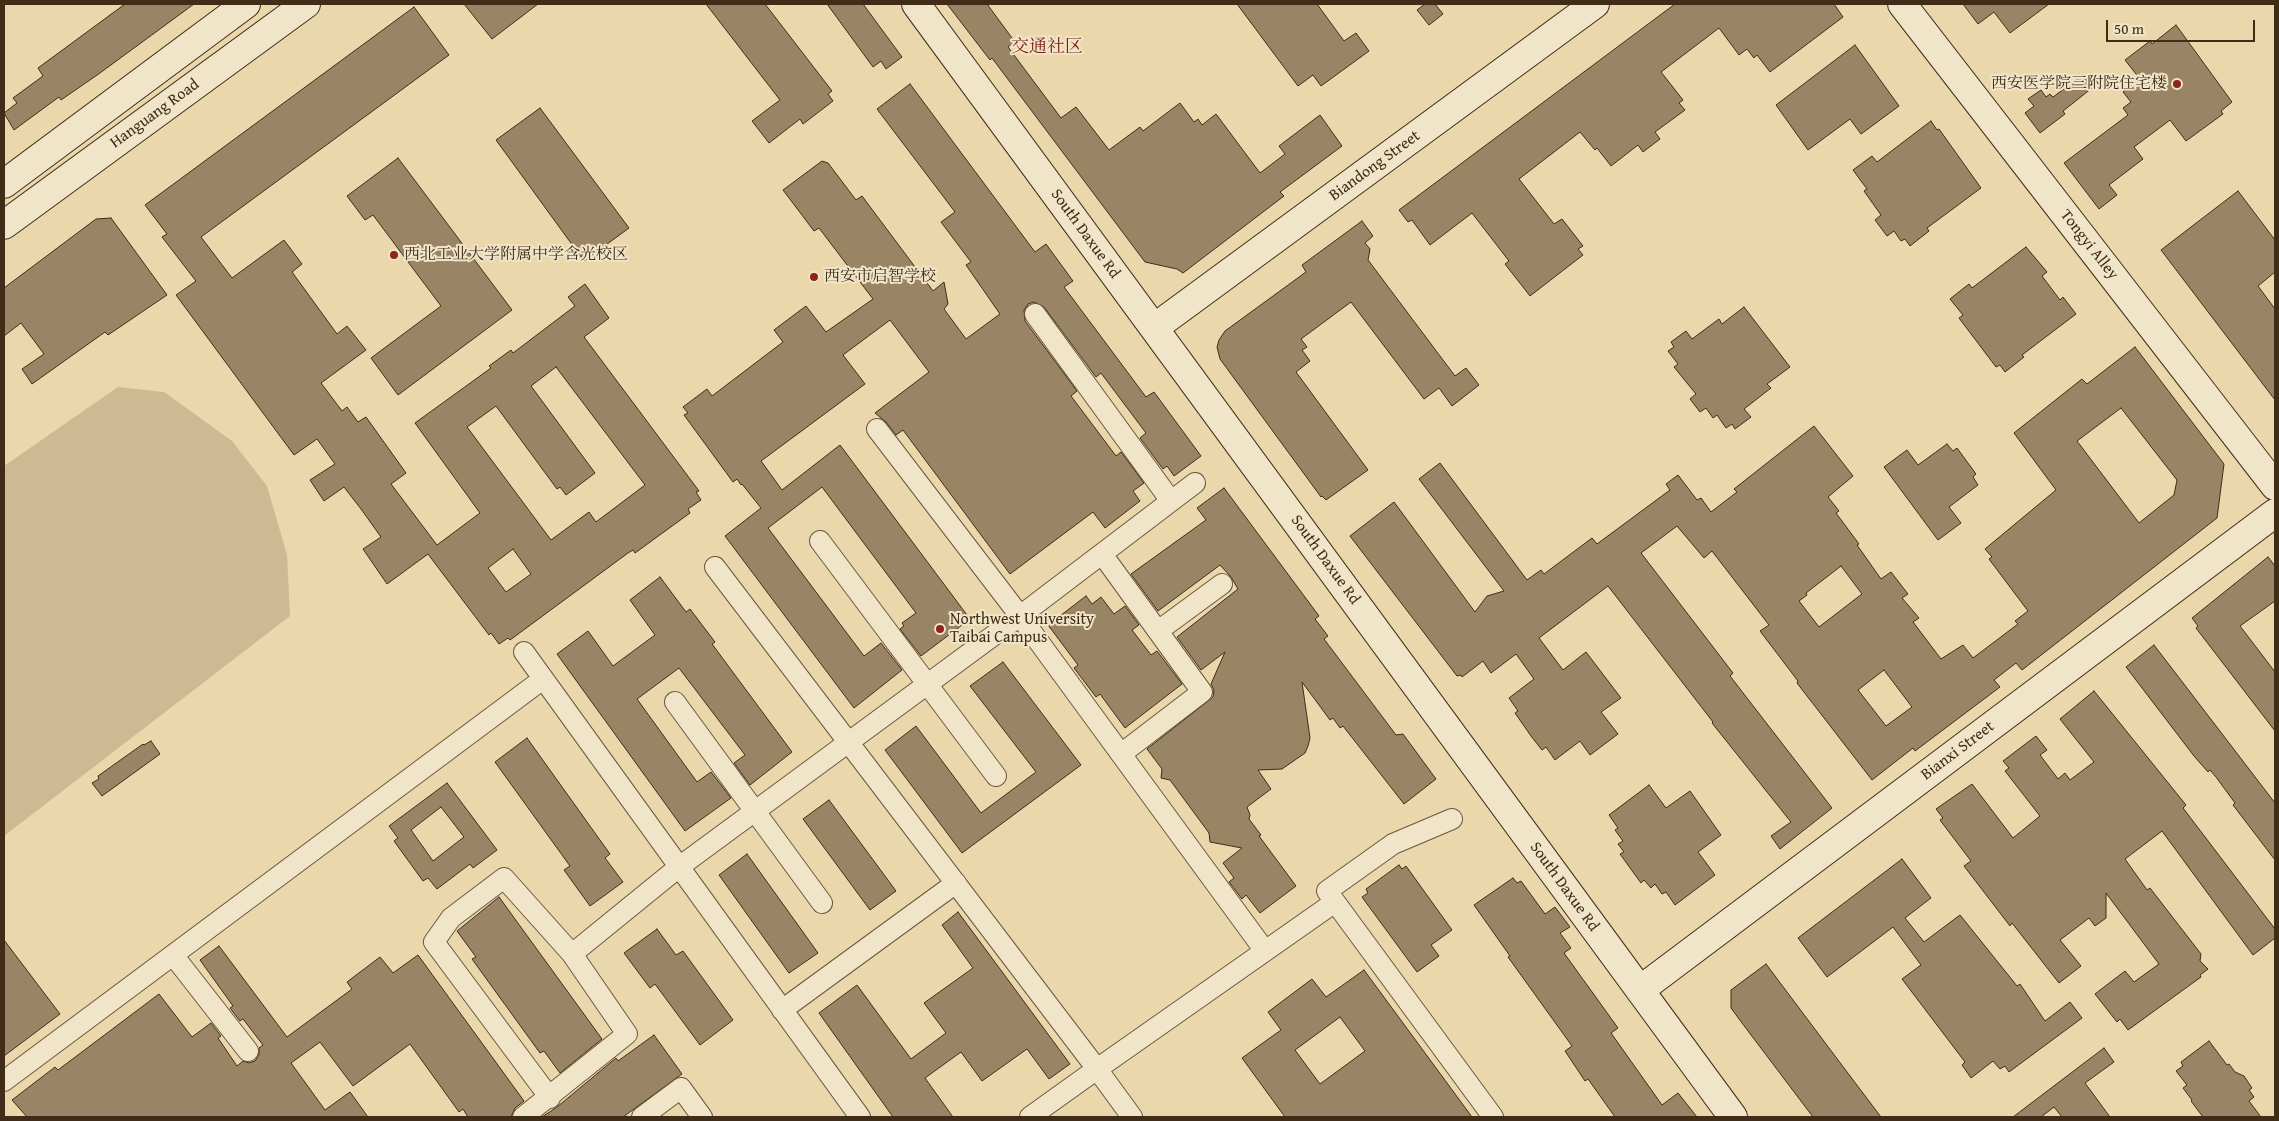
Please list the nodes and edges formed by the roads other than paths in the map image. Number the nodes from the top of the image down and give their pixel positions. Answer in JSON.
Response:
{"nodes":[{"id":1,"x":246,"y":4,"type":"edge"},
{"id":2,"x":306,"y":4,"type":"edge"},
{"id":3,"x":916,"y":4,"type":"edge"},
{"id":4,"x":1595,"y":4,"type":"edge"},
{"id":5,"x":1902,"y":4,"type":"edge"},
{"id":6,"x":4,"y":184,"type":"edge"},
{"id":7,"x":4,"y":225,"type":"edge"},
{"id":8,"x":1035,"y":314,"type":"dead end"},
{"id":9,"x":1154,"y":328,"type":"junction"},
{"id":10,"x":877,"y":429,"type":"dead end"},
{"id":11,"x":1195,"y":483,"type":"dead end"},
{"id":12,"x":2275,"y":486,"type":"edge"},
{"id":13,"x":1171,"y":501,"type":"junction"},
{"id":14,"x":2275,"y":513,"type":"edge"},
{"id":15,"x":820,"y":541,"type":"dead end"},
{"id":16,"x":1102,"y":554,"type":"junction"},
{"id":17,"x":716,"y":567,"type":"dead end"},
{"id":18,"x":1222,"y":584,"type":"dead end"},
{"id":19,"x":1020,"y":616,"type":"junction"},
{"id":20,"x":1158,"y":631,"type":"junction"},
{"id":21,"x":524,"y":652,"type":"dead end"},
{"id":22,"x":543,"y":679,"type":"junction"},
{"id":23,"x":928,"y":684,"type":"junction"},
{"id":24,"x":675,"y":702,"type":"dead end"},
{"id":25,"x":849,"y":742,"type":"junction"},
{"id":26,"x":1121,"y":754,"type":"junction"},
{"id":27,"x":996,"y":776,"type":"dead end"},
{"id":28,"x":755,"y":812,"type":"junction"},
{"id":29,"x":1452,"y":819,"type":"dead end"},
{"id":30,"x":679,"y":867,"type":"junction"},
{"id":31,"x":956,"y":883,"type":"junction"},
{"id":32,"x":1335,"y":902,"type":"junction"},
{"id":33,"x":822,"y":903,"type":"dead end"},
{"id":34,"x":1265,"y":951,"type":"junction"},
{"id":35,"x":572,"y":954,"type":"junction"},
{"id":36,"x":173,"y":955,"type":"junction"},
{"id":37,"x":1640,"y":990,"type":"junction"},
{"id":38,"x":782,"y":1010,"type":"junction"},
{"id":39,"x":248,"y":1051,"type":"dead end"},
{"id":40,"x":1097,"y":1069,"type":"junction"},
{"id":41,"x":4,"y":1081,"type":"edge"},
{"id":42,"x":550,"y":1098,"type":"junction"},
{"id":43,"x":523,"y":1117,"type":"edge"},
{"id":44,"x":642,"y":1117,"type":"edge"},
{"id":45,"x":702,"y":1117,"type":"edge"},
{"id":46,"x":860,"y":1117,"type":"edge"},
{"id":47,"x":1030,"y":1117,"type":"edge"},
{"id":48,"x":1132,"y":1117,"type":"edge"},
{"id":49,"x":1493,"y":1117,"type":"edge"},
{"id":50,"x":1733,"y":1117,"type":"edge"}],
"edges":[{"from":1,"to":6,"type":"street","name":"Hanguang Road"},
{"from":2,"to":7,"type":"street","name":"Hanguang Road"},
{"from":3,"to":9,"type":"street","name":"South Daxue Rd"},
{"from":4,"to":9,"type":"street","name":"Biandong Street"},
{"from":5,"to":12,"type":"street","name":"Tongyi Alley"},
{"from":8,"to":13,"type":"street"},
{"from":9,"to":37,"type":"street","name":"South Daxue Rd"},
{"from":10,"to":19,"type":"street"},
{"from":11,"to":13,"type":"street"},
{"from":13,"to":16,"type":"street"},
{"from":14,"to":37,"type":"street","name":"Bianxi Street"},
{"from":15,"to":23,"type":"street"},
{"from":16,"to":19,"type":"street"},
{"from":16,"to":20,"type":"street"},
{"from":17,"to":25,"type":"street"},
{"from":18,"to":20,"type":"street"},
{"from":19,"to":23,"type":"street"},
{"from":19,"to":26,"type":"street"},
{"from":20,"to":26,"type":"street"},
{"from":21,"to":22,"type":"street"},
{"from":22,"to":30,"type":"street"},
{"from":22,"to":36,"type":"street"},
{"from":23,"to":25,"type":"street"},
{"from":23,"to":27,"type":"street"},
{"from":24,"to":28,"type":"street"},
{"from":25,"to":28,"type":"street"},
{"from":25,"to":31,"type":"street"},
{"from":26,"to":34,"type":"street"},
{"from":28,"to":30,"type":"street"},
{"from":28,"to":33,"type":"street"},
{"from":29,"to":32,"type":"street"},
{"from":30,"to":35,"type":"street"},
{"from":30,"to":38,"type":"street"},
{"from":31,"to":38,"type":"street"},
{"from":31,"to":40,"type":"street"},
{"from":32,"to":34,"type":"street"},
{"from":32,"to":49,"type":"street"},
{"from":34,"to":40,"type":"street"},
{"from":35,"to":42,"type":"street"},
{"from":35,"to":42,"type":"street"},
{"from":36,"to":39,"type":"street"},
{"from":36,"to":41,"type":"street"},
{"from":37,"to":50,"type":"street","name":"South Daxue Rd"},
{"from":38,"to":46,"type":"street"},
{"from":40,"to":47,"type":"street"},
{"from":40,"to":48,"type":"street"},
{"from":42,"to":43,"type":"street"},
{"from":44,"to":45,"type":"street"}]}
